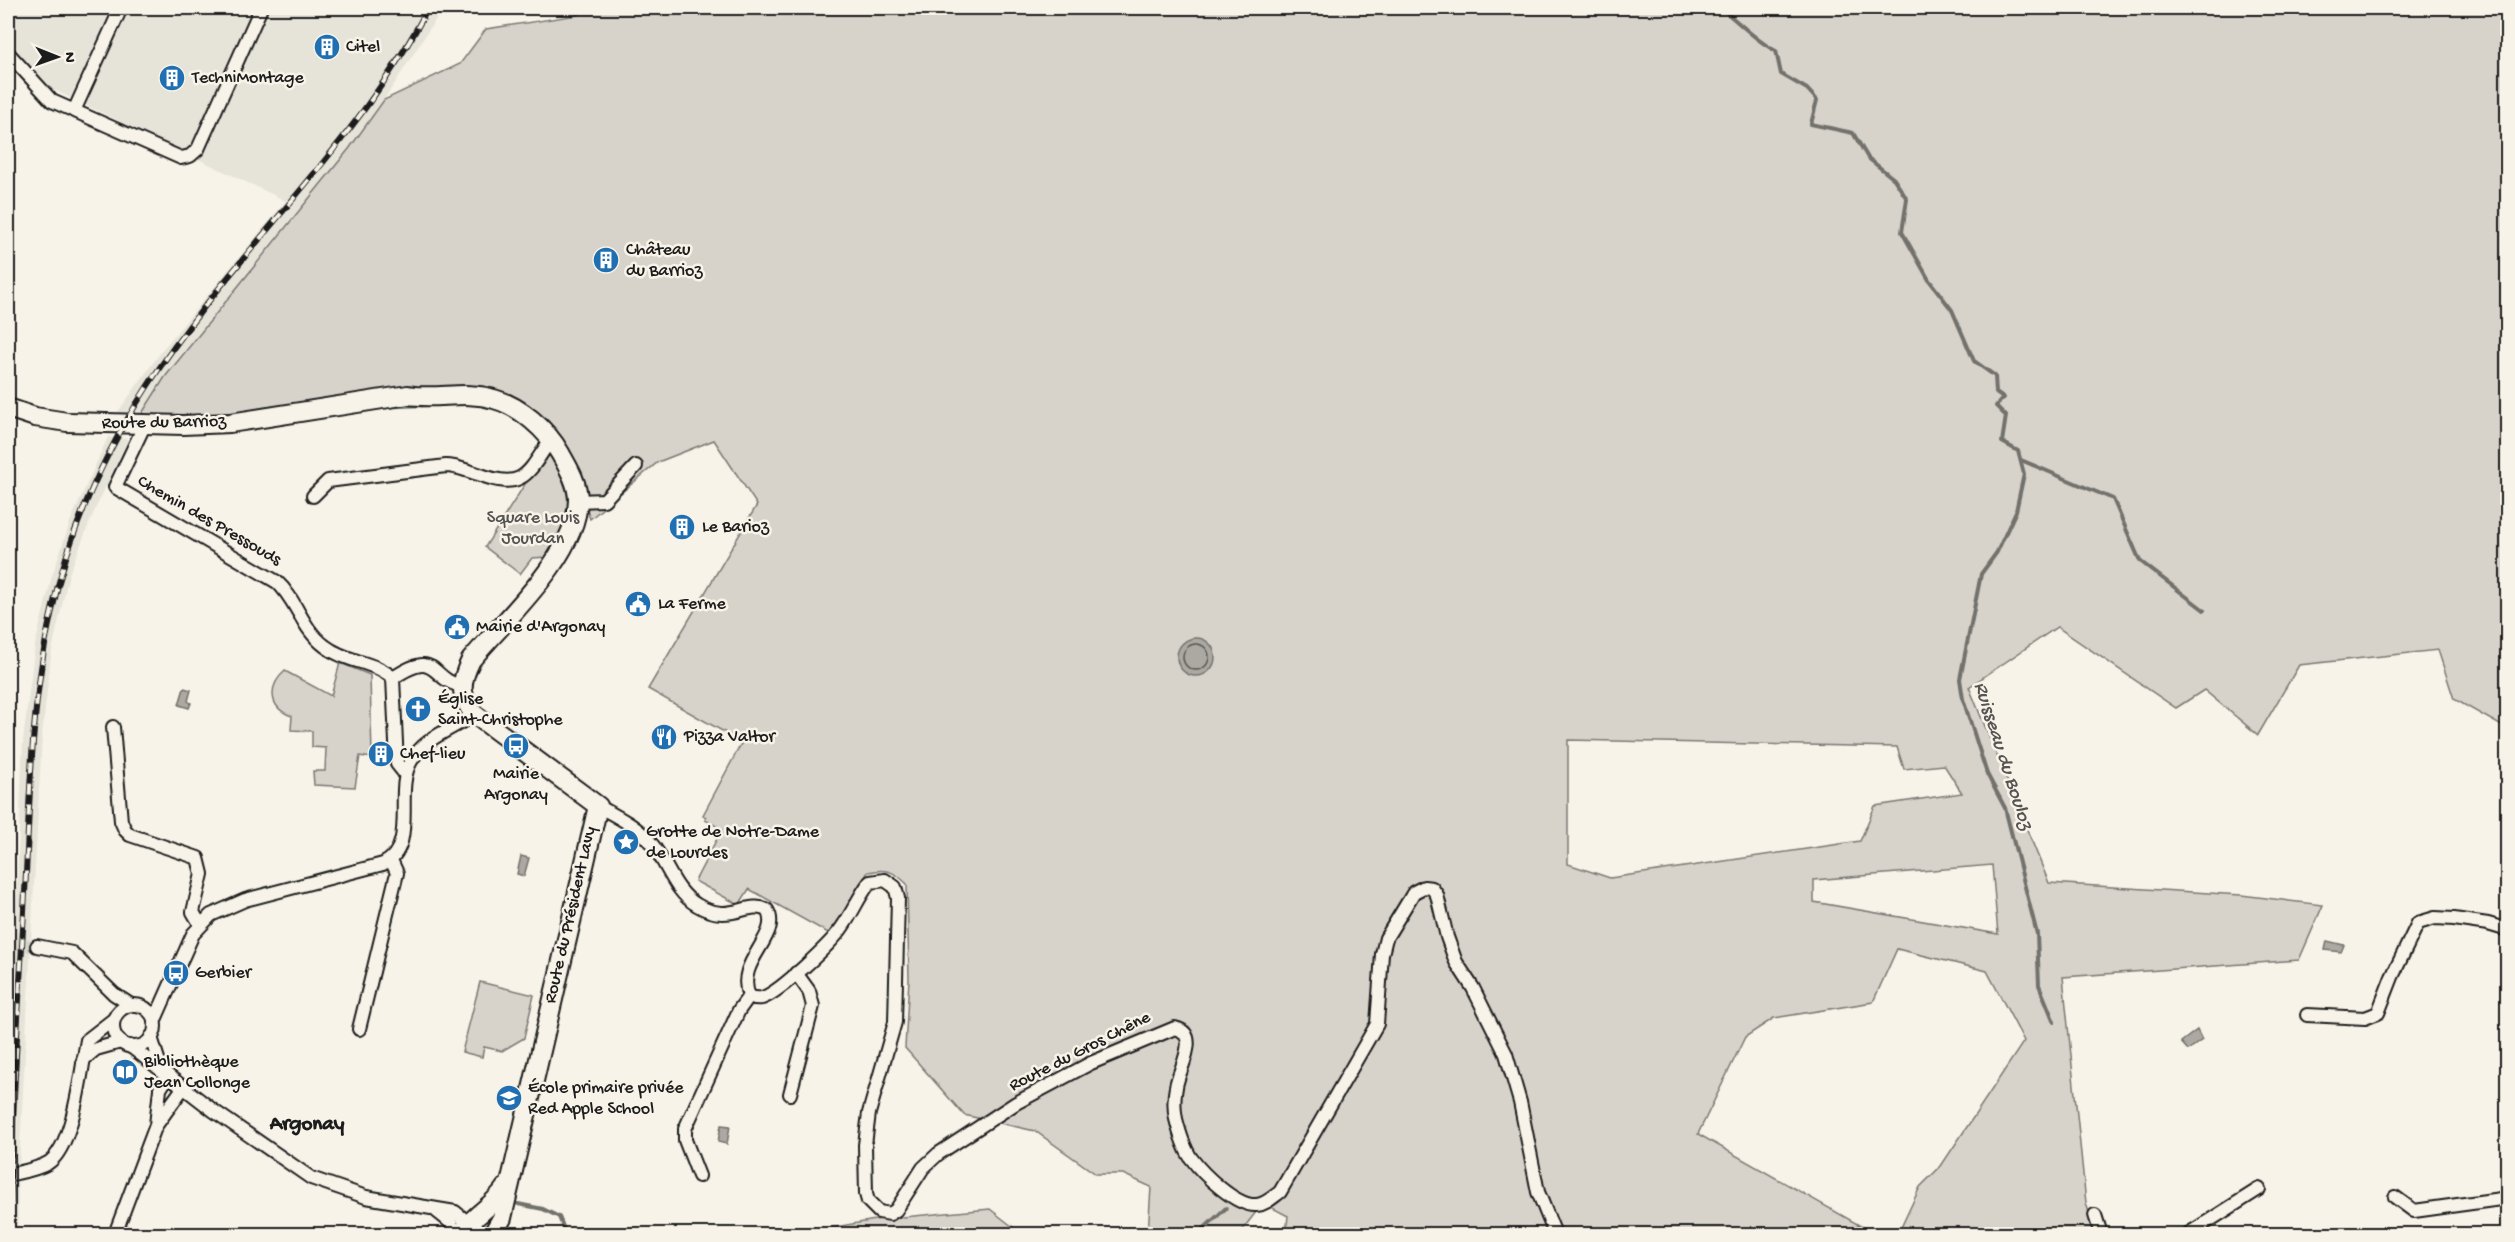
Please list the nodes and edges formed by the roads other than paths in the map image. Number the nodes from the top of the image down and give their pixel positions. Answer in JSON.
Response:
{"nodes":[{"id":1,"x":121,"y":8,"type":"edge"},
{"id":2,"x":261,"y":8,"type":"edge"},
{"id":3,"x":8,"y":53,"type":"edge"},
{"id":4,"x":74,"y":111,"type":"junction"},
{"id":5,"x":8,"y":408,"type":"edge"},
{"id":6,"x":144,"y":426,"type":"junction"},
{"id":7,"x":551,"y":439,"type":"junction"},
{"id":8,"x":636,"y":466,"type":"dead end"},
{"id":9,"x":313,"y":496,"type":"dead end"},
{"id":10,"x":578,"y":501,"type":"junction"},
{"id":11,"x":393,"y":678,"type":"junction"},
{"id":12,"x":463,"y":681,"type":"junction"},
{"id":13,"x":474,"y":714,"type":"junction"},
{"id":14,"x":113,"y":727,"type":"dead end"},
{"id":15,"x":405,"y":774,"type":"junction"},
{"id":16,"x":598,"y":806,"type":"junction"},
{"id":17,"x":391,"y":860,"type":"junction"},
{"id":18,"x":200,"y":924,"type":"junction"},
{"id":19,"x":2508,"y":930,"type":"edge"},
{"id":20,"x":37,"y":946,"type":"tunnel mouth"},
{"id":21,"x":796,"y":972,"type":"junction"},
{"id":22,"x":106,"y":987,"type":"junction"},
{"id":23,"x":169,"y":991,"type":"junction"},
{"id":24,"x":749,"y":996,"type":"junction"},
{"id":25,"x":134,"y":1005,"type":"junction"},
{"id":26,"x":2307,"y":1015,"type":"dead end"},
{"id":27,"x":115,"y":1018,"type":"junction"},
{"id":28,"x":154,"y":1022,"type":"junction"},
{"id":29,"x":359,"y":1029,"type":"dead end"},
{"id":30,"x":151,"y":1037,"type":"junction"},
{"id":31,"x":125,"y":1044,"type":"junction"},
{"id":32,"x":83,"y":1060,"type":"junction"},
{"id":33,"x":165,"y":1075,"type":"junction"},
{"id":34,"x":183,"y":1088,"type":"junction"},
{"id":35,"x":789,"y":1094,"type":"dead end"},
{"id":36,"x":156,"y":1125,"type":"junction"},
{"id":37,"x":8,"y":1175,"type":"edge"},
{"id":38,"x":699,"y":1176,"type":"dead end"},
{"id":39,"x":509,"y":1182,"type":"junction"},
{"id":40,"x":2259,"y":1189,"type":"dead end"},
{"id":41,"x":2396,"y":1197,"type":"dead end"},
{"id":42,"x":2508,"y":1198,"type":"edge"},
{"id":43,"x":2095,"y":1215,"type":"dead end"},
{"id":44,"x":466,"y":1232,"type":"edge"},
{"id":45,"x":115,"y":1234,"type":"edge"},
{"id":46,"x":493,"y":1234,"type":"edge"},
{"id":47,"x":1555,"y":1234,"type":"edge"},
{"id":48,"x":2101,"y":1234,"type":"edge"},
{"id":49,"x":2188,"y":1234,"type":"edge"}],
"edges":[{"from":1,"to":4,"type":"street"},
{"from":2,"to":4,"type":"street"},
{"from":3,"to":4,"type":"street"},
{"from":5,"to":6,"type":"street","name":"Route du Barrioz"},
{"from":6,"to":7,"type":"street","name":"Route du Barrioz"},
{"from":6,"to":11,"type":"street","name":"Chemin des Pressouds"},
{"from":7,"to":9,"type":"street"},
{"from":7,"to":10,"type":"street","name":"Route du Barrioz"},
{"from":8,"to":10,"type":"street"},
{"from":10,"to":12,"type":"street","name":"Route du Barrioz"},
{"from":11,"to":12,"type":"street"},
{"from":11,"to":15,"type":"street"},
{"from":12,"to":13,"type":"street","name":"Route du Président Lavy"},
{"from":13,"to":15,"type":"street"},
{"from":13,"to":16,"type":"street","name":"Route du Président Lavy"},
{"from":14,"to":18,"type":"street"},
{"from":15,"to":17,"type":"street"},
{"from":16,"to":24,"type":"street"},
{"from":16,"to":39,"type":"street","name":"Route du Président Lavy"},
{"from":17,"to":18,"type":"street"},
{"from":17,"to":29,"type":"street"},
{"from":18,"to":23,"type":"street"},
{"from":19,"to":26,"type":"street"},
{"from":20,"to":22,"type":"street"},
{"from":21,"to":24,"type":"street","name":"Route du Gros Chêne"},
{"from":21,"to":35,"type":"street"},
{"from":21,"to":47,"type":"street","name":"Route du Gros Chêne"},
{"from":22,"to":25,"type":"street"},
{"from":22,"to":27,"type":"street"},
{"from":23,"to":25,"type":"street"},
{"from":23,"to":28,"type":"street"},
{"from":24,"to":38,"type":"street"},
{"from":25,"to":27,"type":"street"},
{"from":25,"to":28,"type":"street"},
{"from":27,"to":31,"type":"street"},
{"from":27,"to":32,"type":"street"},
{"from":28,"to":30,"type":"street"},
{"from":30,"to":31,"type":"street"},
{"from":30,"to":33,"type":"street"},
{"from":31,"to":32,"type":"street"},
{"from":31,"to":33,"type":"street"},
{"from":32,"to":37,"type":"street"},
{"from":33,"to":34,"type":"street"},
{"from":33,"to":36,"type":"street"},
{"from":34,"to":36,"type":"street"},
{"from":34,"to":44,"type":"street"},
{"from":36,"to":45,"type":"street"},
{"from":39,"to":44,"type":"street","name":"Route du Président Lavy"},
{"from":39,"to":46,"type":"street","name":"Route du Président Lavy"},
{"from":40,"to":49,"type":"street"},
{"from":41,"to":42,"type":"street"},
{"from":43,"to":48,"type":"street"}]}
